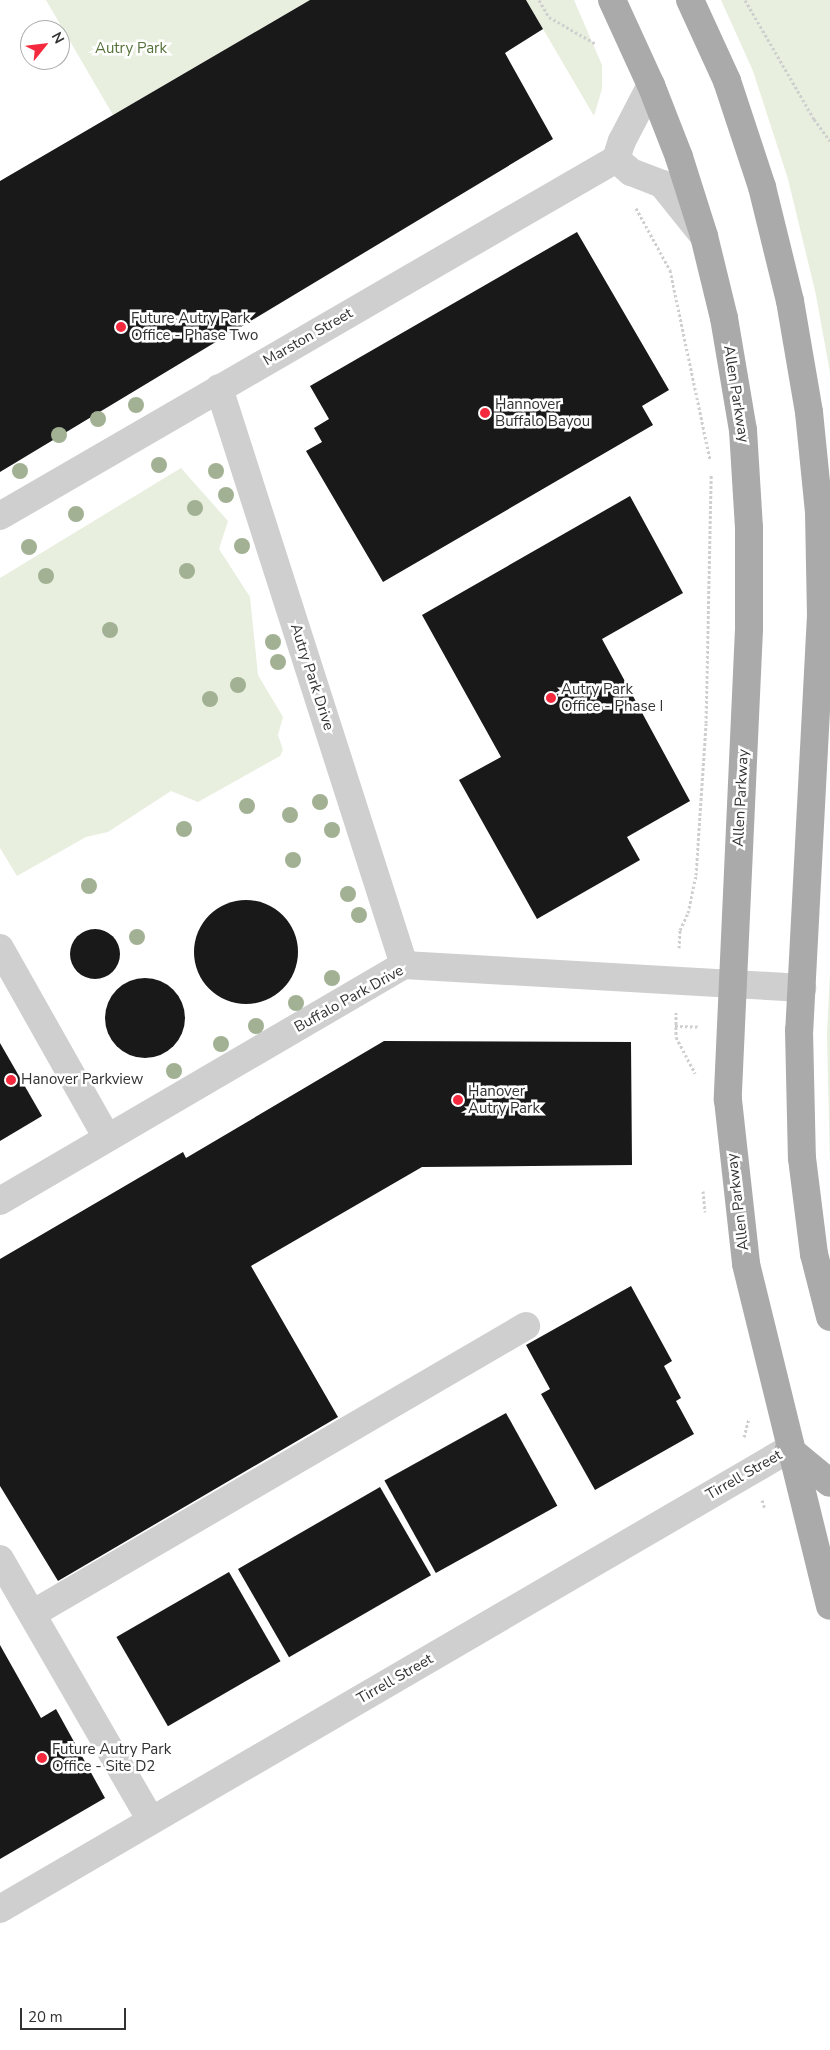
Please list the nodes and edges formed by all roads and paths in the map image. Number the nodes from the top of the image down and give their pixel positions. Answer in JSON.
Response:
{"nodes":[{"id":1,"x":539,"y":0,"type":"edge"},
{"id":2,"x":612,"y":0,"type":"edge"},
{"id":3,"x":690,"y":0,"type":"edge"},
{"id":4,"x":745,"y":0,"type":"edge"},
{"id":5,"x":600,"y":50,"type":"dead end"},
{"id":6,"x":652,"y":85,"type":"junction"},
{"id":7,"x":830,"y":141,"type":"edge"},
{"id":8,"x":616,"y":159,"type":"junction"},
{"id":9,"x":634,"y":203,"type":"dead end"},
{"id":10,"x":704,"y":236,"type":"junction"},
{"id":11,"x":219,"y":388,"type":"junction"},
{"id":12,"x":711,"y":462,"type":"dead end"},
{"id":13,"x":711,"y":472,"type":"dead end"},
{"id":14,"x":0,"y":516,"type":"edge"},
{"id":15,"x":679,"y":944,"type":"dead end"},
{"id":16,"x":0,"y":948,"type":"edge"},
{"id":17,"x":404,"y":965,"type":"junction"},
{"id":18,"x":732,"y":984,"type":"junction"},
{"id":19,"x":802,"y":988,"type":"junction"},
{"id":20,"x":107,"y":1138,"type":"junction"},
{"id":21,"x":0,"y":1200,"type":"edge"},
{"id":22,"x":830,"y":1317,"type":"edge"},
{"id":23,"x":526,"y":1326,"type":"dead end"},
{"id":24,"x":789,"y":1449,"type":"junction"},
{"id":25,"x":830,"y":1483,"type":"edge"},
{"id":26,"x":0,"y":1559,"type":"edge"},
{"id":27,"x":830,"y":1606,"type":"edge"},
{"id":28,"x":32,"y":1614,"type":"junction"},
{"id":29,"x":151,"y":1821,"type":"junction"},
{"id":30,"x":0,"y":1909,"type":"edge"}],
"edges":[{"from":1,"to":5,"type":"path"},
{"from":2,"to":6,"type":"main road","name":"Allen Parkway"},
{"from":3,"to":19,"type":"main road"},
{"from":4,"to":7,"type":"path"},
{"from":6,"to":8,"type":"street"},
{"from":6,"to":10,"type":"main road","name":"Allen Parkway"},
{"from":8,"to":10,"type":"street"},
{"from":8,"to":11,"type":"street","name":"Marston Street"},
{"from":9,"to":12,"type":"path"},
{"from":10,"to":18,"type":"main road","name":"Allen Parkway"},
{"from":11,"to":14,"type":"street","name":"Marston Street"},
{"from":11,"to":17,"type":"street","name":"Autry Park Drive"},
{"from":13,"to":15,"type":"path"},
{"from":16,"to":20,"type":"street"},
{"from":17,"to":18,"type":"street","name":"Buffalo Park Drive"},
{"from":17,"to":20,"type":"street","name":"Buffalo Park Drive"},
{"from":18,"to":19,"type":"street","name":"Buffalo Park Drive"},
{"from":18,"to":24,"type":"main road","name":"Allen Parkway"},
{"from":19,"to":22,"type":"main road"},
{"from":20,"to":21,"type":"street","name":"Buffalo Park Drive"},
{"from":23,"to":28,"type":"street"},
{"from":24,"to":25,"type":"main road"},
{"from":24,"to":27,"type":"main road","name":"Allen Parkway"},
{"from":24,"to":29,"type":"street","name":"Tirrell Street"},
{"from":26,"to":28,"type":"street"},
{"from":28,"to":29,"type":"street"},
{"from":29,"to":30,"type":"street","name":"Tirrell Street"}]}
